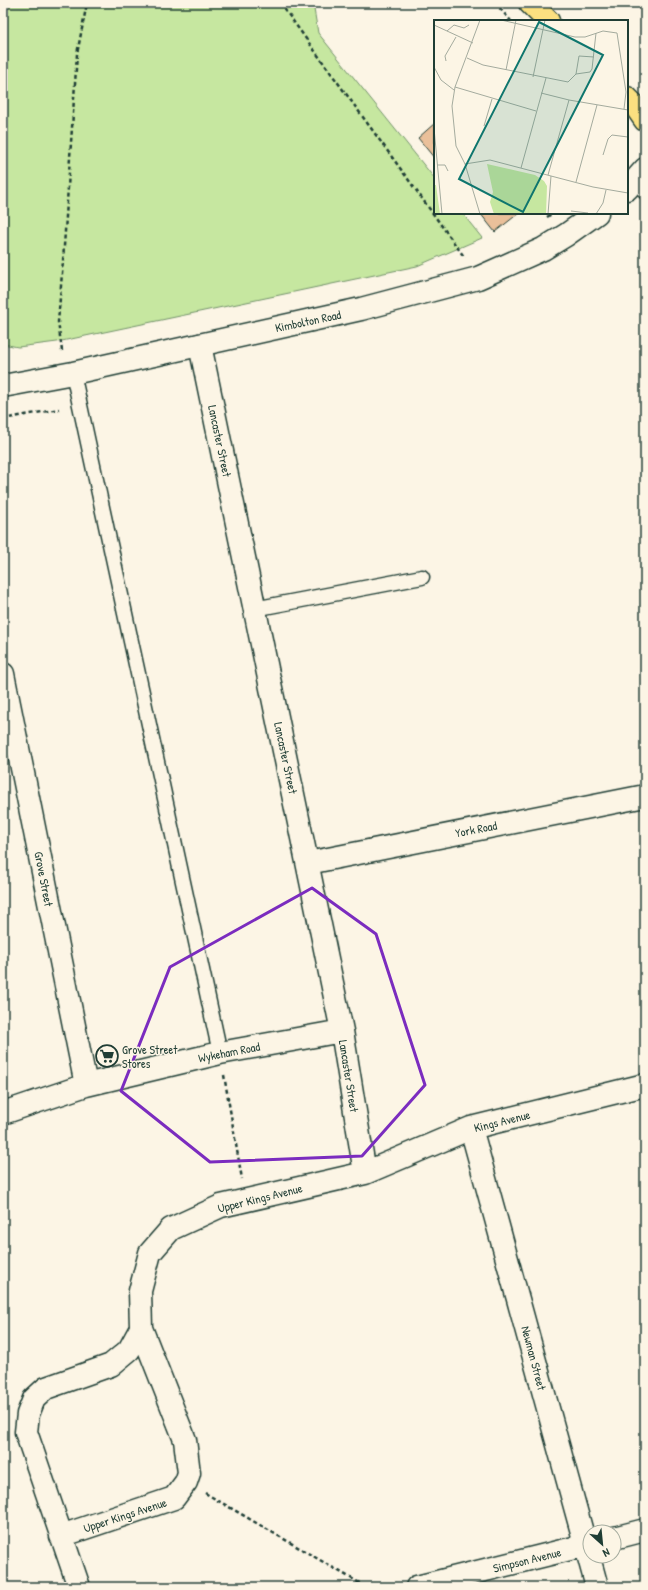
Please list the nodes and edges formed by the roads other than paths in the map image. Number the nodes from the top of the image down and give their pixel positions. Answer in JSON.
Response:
{"nodes":[{"id":1,"x":530,"y":3,"type":"edge"},
{"id":2,"x":547,"y":20,"type":"edge"},
{"id":3,"x":628,"y":99,"type":"edge"},
{"id":4,"x":645,"y":120,"type":"edge"},
{"id":5,"x":596,"y":214,"type":"edge"},
{"id":6,"x":200,"y":345,"type":"junction"},
{"id":7,"x":74,"y":373,"type":"junction"},
{"id":8,"x":3,"y":386,"type":"edge"},
{"id":9,"x":422,"y":576,"type":"dead end"},
{"id":10,"x":254,"y":609,"type":"junction"},
{"id":11,"x":3,"y":674,"type":"edge"},
{"id":12,"x":645,"y":796,"type":"edge"},
{"id":13,"x":308,"y":863,"type":"junction"},
{"id":14,"x":342,"y":1031,"type":"junction"},
{"id":15,"x":220,"y":1053,"type":"junction"},
{"id":16,"x":86,"y":1085,"type":"junction"},
{"id":17,"x":645,"y":1085,"type":"edge"},
{"id":18,"x":3,"y":1113,"type":"edge"},
{"id":19,"x":471,"y":1128,"type":"junction"},
{"id":20,"x":365,"y":1173,"type":"junction"},
{"id":21,"x":141,"y":1328,"type":"junction"},
{"id":22,"x":582,"y":1524,"type":"edge"},
{"id":23,"x":645,"y":1530,"type":"edge"},
{"id":24,"x":61,"y":1536,"type":"junction"},
{"id":25,"x":622,"y":1536,"type":"edge"},
{"id":26,"x":582,"y":1546,"type":"edge"},
{"id":27,"x":592,"y":1564,"type":"edge"},
{"id":28,"x":79,"y":1587,"type":"edge"},
{"id":29,"x":417,"y":1587,"type":"edge"},
{"id":30,"x":597,"y":1587,"type":"edge"}],
"edges":[{"from":1,"to":2,"type":"main road"},
{"from":3,"to":4,"type":"main road"},
{"from":5,"to":6,"type":"street","name":"Kimbolton Road"},
{"from":6,"to":7,"type":"street","name":"Kimbolton Road"},
{"from":6,"to":10,"type":"street","name":"Lancaster Street"},
{"from":7,"to":8,"type":"street","name":"Kimbolton Road"},
{"from":7,"to":15,"type":"lane"},
{"from":9,"to":10,"type":"lane"},
{"from":10,"to":13,"type":"street","name":"Lancaster Street"},
{"from":11,"to":16,"type":"street","name":"Grove Street"},
{"from":12,"to":13,"type":"street","name":"York Road"},
{"from":13,"to":14,"type":"street","name":"Lancaster Street"},
{"from":14,"to":15,"type":"street","name":"Wykeham Road"},
{"from":14,"to":20,"type":"street","name":"Lancaster Street"},
{"from":15,"to":16,"type":"street","name":"Wykeham Road"},
{"from":16,"to":18,"type":"street","name":"Wykeham Road"},
{"from":17,"to":19,"type":"street","name":"Kings Avenue"},
{"from":19,"to":20,"type":"street","name":"Kings Avenue"},
{"from":19,"to":22,"type":"street","name":"Newman Street"},
{"from":20,"to":21,"type":"street","name":"Upper Kings Avenue"},
{"from":21,"to":24,"type":"street"},
{"from":21,"to":24,"type":"street","name":"Upper Kings Avenue"},
{"from":23,"to":25,"type":"street"},
{"from":24,"to":28,"type":"street"},
{"from":26,"to":29,"type":"street","name":"Simpson Avenue"},
{"from":27,"to":30,"type":"street","name":"Newman Street"}]}
